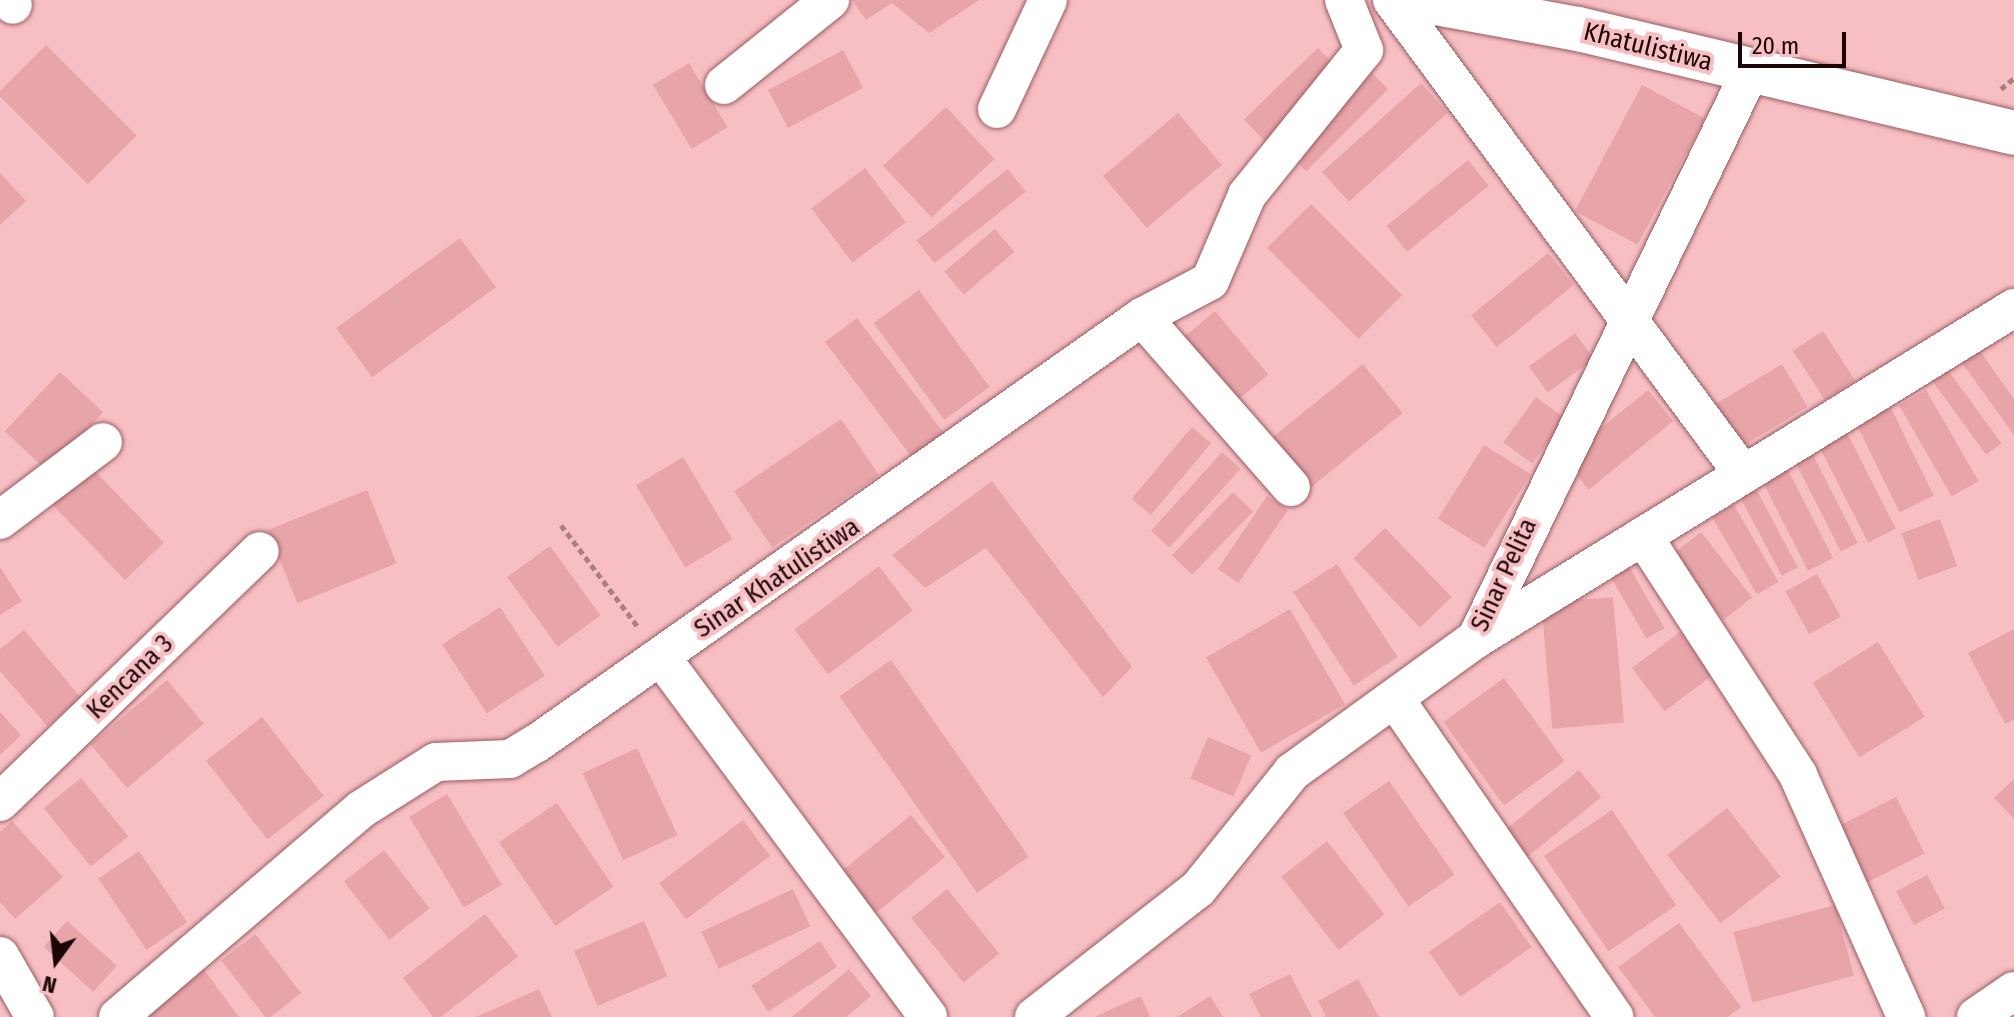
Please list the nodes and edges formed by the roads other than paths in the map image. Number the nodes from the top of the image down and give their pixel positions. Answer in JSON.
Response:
{"nodes":[{"id":1,"x":830,"y":0,"type":"edge"},
{"id":2,"x":1048,"y":0,"type":"edge"},
{"id":3,"x":1344,"y":0,"type":"edge"},
{"id":4,"x":1392,"y":0,"type":"edge"},
{"id":5,"x":1420,"y":0,"type":"edge"},
{"id":6,"x":1565,"y":15,"type":"edge"},
{"id":7,"x":1425,"y":46,"type":"junction"},
{"id":8,"x":1364,"y":50,"type":"junction"},
{"id":9,"x":1750,"y":72,"type":"junction"},
{"id":10,"x":724,"y":85,"type":"dead end"},
{"id":11,"x":997,"y":109,"type":"dead end"},
{"id":12,"x":2014,"y":133,"type":"edge"},
{"id":13,"x":2014,"y":308,"type":"edge"},
{"id":14,"x":1142,"y":317,"type":"junction"},
{"id":15,"x":1628,"y":322,"type":"junction"},
{"id":16,"x":103,"y":442,"type":"dead end"},
{"id":17,"x":1743,"y":474,"type":"junction"},
{"id":18,"x":1291,"y":487,"type":"dead end"},
{"id":19,"x":0,"y":520,"type":"edge"},
{"id":20,"x":1643,"y":536,"type":"junction"},
{"id":21,"x":260,"y":551,"type":"dead end"},
{"id":22,"x":1476,"y":639,"type":"junction"},
{"id":23,"x":661,"y":657,"type":"junction"},
{"id":24,"x":1397,"y":702,"type":"junction"},
{"id":25,"x":0,"y":802,"type":"edge"},
{"id":26,"x":0,"y":956,"type":"edge"},
{"id":27,"x":2014,"y":991,"type":"edge"},
{"id":28,"x":35,"y":1017,"type":"edge"},
{"id":29,"x":118,"y":1017,"type":"edge"},
{"id":30,"x":928,"y":1017,"type":"edge"},
{"id":31,"x":1034,"y":1017,"type":"edge"},
{"id":32,"x":1614,"y":1017,"type":"edge"},
{"id":33,"x":1906,"y":1017,"type":"edge"},
{"id":34,"x":1976,"y":1017,"type":"edge"}],
"edges":[{"from":1,"to":10,"type":"street"},
{"from":2,"to":11,"type":"street"},
{"from":3,"to":8,"type":"street"},
{"from":4,"to":7,"type":"street"},
{"from":5,"to":6,"type":"highway","name":"Khatulistiwa"},
{"from":6,"to":9,"type":"highway","name":"Khatulistiwa"},
{"from":7,"to":8,"type":"street"},
{"from":7,"to":15,"type":"street"},
{"from":8,"to":14,"type":"street","name":"Sinar Khatulistiwa"},
{"from":9,"to":12,"type":"highway","name":"Khatulistiwa"},
{"from":9,"to":15,"type":"street","name":"Sinar Pelita"},
{"from":13,"to":17,"type":"street"},
{"from":14,"to":18,"type":"street"},
{"from":14,"to":23,"type":"street","name":"Sinar Khatulistiwa"},
{"from":15,"to":17,"type":"street"},
{"from":15,"to":22,"type":"street","name":"Sinar Pelita"},
{"from":16,"to":19,"type":"street"},
{"from":17,"to":20,"type":"street"},
{"from":20,"to":22,"type":"street"},
{"from":20,"to":33,"type":"street"},
{"from":21,"to":25,"type":"street","name":"Kencana 3"},
{"from":22,"to":24,"type":"street","name":"Sinar Pelita"},
{"from":23,"to":29,"type":"street","name":"Sinar Khatulistiwa"},
{"from":23,"to":30,"type":"street"},
{"from":24,"to":31,"type":"street","name":"Sinar Pelita"},
{"from":24,"to":32,"type":"street"},
{"from":26,"to":28,"type":"street"},
{"from":27,"to":34,"type":"street"}]}
